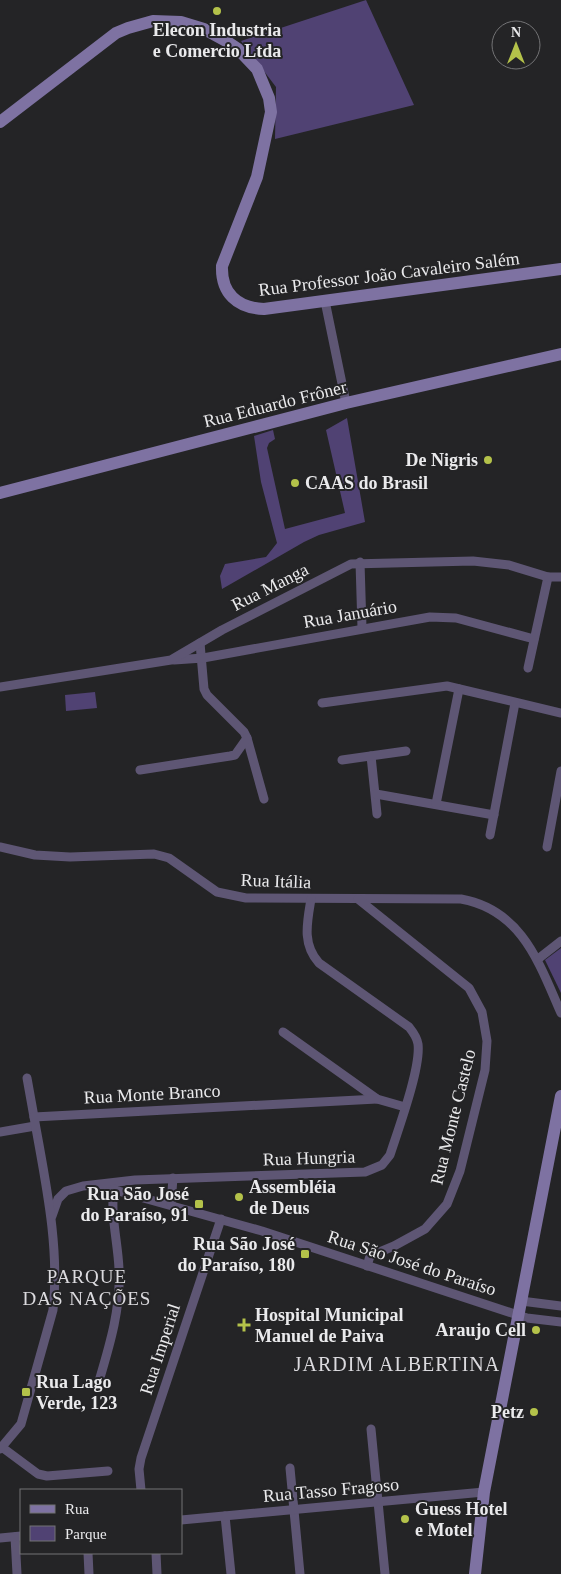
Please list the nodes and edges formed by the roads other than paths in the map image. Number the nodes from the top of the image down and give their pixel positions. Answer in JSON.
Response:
{"nodes":[{"id":1,"x":0,"y":122,"type":"edge"},
{"id":2,"x":561,"y":269,"type":"edge"},
{"id":3,"x":325,"y":301,"type":"junction"},
{"id":4,"x":561,"y":354,"type":"edge"},
{"id":5,"x":346,"y":403,"type":"junction"},
{"id":6,"x":0,"y":493,"type":"edge"},
{"id":7,"x":360,"y":562,"type":"junction"},
{"id":8,"x":548,"y":577,"type":"junction"},
{"id":9,"x":561,"y":577,"type":"edge"},
{"id":10,"x":362,"y":628,"type":"junction"},
{"id":11,"x":534,"y":639,"type":"junction"},
{"id":12,"x":200,"y":643,"type":"junction"},
{"id":13,"x":203,"y":658,"type":"junction"},
{"id":14,"x":171,"y":660,"type":"junction"},
{"id":15,"x":528,"y":668,"type":"dead end"},
{"id":16,"x":0,"y":688,"type":"edge"},
{"id":17,"x":459,"y":689,"type":"junction"},
{"id":18,"x":322,"y":703,"type":"dead end"},
{"id":19,"x":515,"y":703,"type":"junction"},
{"id":20,"x":561,"y":713,"type":"edge"},
{"id":21,"x":247,"y":738,"type":"junction"},
{"id":22,"x":406,"y":751,"type":"dead end"},
{"id":23,"x":371,"y":756,"type":"junction"},
{"id":24,"x":342,"y":760,"type":"dead end"},
{"id":25,"x":140,"y":770,"type":"dead end"},
{"id":26,"x":561,"y":771,"type":"edge"},
{"id":27,"x":376,"y":794,"type":"junction"},
{"id":28,"x":264,"y":799,"type":"dead end"},
{"id":29,"x":436,"y":804,"type":"junction"},
{"id":30,"x":378,"y":814,"type":"dead end"},
{"id":31,"x":494,"y":815,"type":"junction"},
{"id":32,"x":490,"y":835,"type":"dead end"},
{"id":33,"x":547,"y":846,"type":"dead end"},
{"id":34,"x":0,"y":847,"type":"edge"},
{"id":35,"x":358,"y":898,"type":"junction"},
{"id":36,"x":311,"y":899,"type":"junction"},
{"id":37,"x":561,"y":941,"type":"edge"},
{"id":38,"x":538,"y":960,"type":"junction"},
{"id":39,"x":561,"y":1013,"type":"edge"},
{"id":40,"x":283,"y":1032,"type":"dead end"},
{"id":41,"x":27,"y":1078,"type":"dead end"},
{"id":42,"x":561,"y":1096,"type":"edge"},
{"id":43,"x":377,"y":1098,"type":"junction"},
{"id":44,"x":405,"y":1108,"type":"junction"},
{"id":45,"x":35,"y":1121,"type":"junction"},
{"id":46,"x":0,"y":1132,"type":"edge"},
{"id":47,"x":172,"y":1178,"type":"junction"},
{"id":48,"x":93,"y":1186,"type":"junction"},
{"id":49,"x":114,"y":1189,"type":"junction"},
{"id":50,"x":171,"y":1204,"type":"junction"},
{"id":51,"x":220,"y":1219,"type":"junction"},
{"id":52,"x":51,"y":1222,"type":"junction"},
{"id":53,"x":367,"y":1266,"type":"junction"},
{"id":54,"x":521,"y":1301,"type":"junction"},
{"id":55,"x":561,"y":1306,"type":"edge"},
{"id":56,"x":518,"y":1315,"type":"junction"},
{"id":57,"x":561,"y":1322,"type":"edge"},
{"id":58,"x":99,"y":1381,"type":"dead end"},
{"id":59,"x":371,"y":1429,"type":"dead end"},
{"id":60,"x":1,"y":1449,"type":"edge"},
{"id":61,"x":290,"y":1468,"type":"dead end"},
{"id":62,"x":108,"y":1471,"type":"dead end"},
{"id":63,"x":141,"y":1489,"type":"edge"},
{"id":64,"x":484,"y":1492,"type":"junction"},
{"id":65,"x":378,"y":1502,"type":"junction"},
{"id":66,"x":295,"y":1510,"type":"junction"},
{"id":67,"x":225,"y":1516,"type":"junction"},
{"id":68,"x":182,"y":1520,"type":"edge"},
{"id":69,"x":18,"y":1536,"type":"edge"},
{"id":70,"x":0,"y":1538,"type":"edge"},
{"id":71,"x":88,"y":1554,"type":"edge"},
{"id":72,"x":156,"y":1554,"type":"edge"},
{"id":73,"x":17,"y":1574,"type":"edge"},
{"id":74,"x":89,"y":1574,"type":"edge"},
{"id":75,"x":158,"y":1574,"type":"edge"},
{"id":76,"x":231,"y":1574,"type":"edge"},
{"id":77,"x":300,"y":1574,"type":"edge"},
{"id":78,"x":385,"y":1574,"type":"edge"},
{"id":79,"x":474,"y":1574,"type":"edge"}],
"edges":[{"from":1,"to":3,"type":"main road","name":"Rua Professor João Cavaleiro Salém"},
{"from":2,"to":3,"type":"main road","name":"Rua Professor João Cavaleiro Salém"},
{"from":3,"to":5,"type":"street"},
{"from":4,"to":5,"type":"main road","name":"Rua Eduardo Frôner"},
{"from":5,"to":6,"type":"main road","name":"Rua Eduardo Frôner"},
{"from":7,"to":8,"type":"street","name":"Rua Manga"},
{"from":7,"to":10,"type":"street"},
{"from":7,"to":12,"type":"street","name":"Rua Manga"},
{"from":8,"to":9,"type":"street","name":"Rua Manga"},
{"from":8,"to":11,"type":"street"},
{"from":10,"to":11,"type":"street","name":"Rua Januário"},
{"from":10,"to":13,"type":"street","name":"Rua Januário"},
{"from":11,"to":15,"type":"street"},
{"from":12,"to":13,"type":"street"},
{"from":12,"to":14,"type":"street","name":"Rua Manga"},
{"from":13,"to":14,"type":"street","name":"Rua Januário"},
{"from":13,"to":21,"type":"street"},
{"from":14,"to":16,"type":"street","name":"Rua Manga"},
{"from":17,"to":18,"type":"street"},
{"from":17,"to":19,"type":"street"},
{"from":17,"to":29,"type":"street"},
{"from":19,"to":20,"type":"street"},
{"from":19,"to":31,"type":"street"},
{"from":21,"to":25,"type":"street"},
{"from":21,"to":28,"type":"street"},
{"from":22,"to":23,"type":"street"},
{"from":23,"to":24,"type":"street"},
{"from":23,"to":27,"type":"street"},
{"from":26,"to":33,"type":"street"},
{"from":27,"to":29,"type":"street"},
{"from":27,"to":30,"type":"street"},
{"from":29,"to":31,"type":"street"},
{"from":31,"to":32,"type":"street"},
{"from":34,"to":36,"type":"street","name":"Rua Itália"},
{"from":35,"to":36,"type":"street","name":"Rua Itália"},
{"from":35,"to":38,"type":"street","name":"Rua Itália"},
{"from":35,"to":53,"type":"street","name":"Rua Monte Castelo"},
{"from":36,"to":44,"type":"street","name":"Rua Hungria"},
{"from":37,"to":38,"type":"street"},
{"from":38,"to":39,"type":"street","name":"Rua Itália"},
{"from":40,"to":43,"type":"street"},
{"from":41,"to":45,"type":"street"},
{"from":42,"to":54,"type":"main road"},
{"from":43,"to":44,"type":"street"},
{"from":43,"to":45,"type":"street","name":"Rua Monte Branco"},
{"from":44,"to":47,"type":"street","name":"Rua Hungria"},
{"from":45,"to":46,"type":"street","name":"Rua Monte Branco"},
{"from":45,"to":52,"type":"street"},
{"from":47,"to":48,"type":"street","name":"Rua Hungria"},
{"from":47,"to":50,"type":"street"},
{"from":48,"to":49,"type":"street","name":"Rua São José do Paraíso"},
{"from":48,"to":52,"type":"street","name":"Rua Hungria"},
{"from":49,"to":50,"type":"street","name":"Rua São José do Paraíso"},
{"from":49,"to":58,"type":"street"},
{"from":50,"to":51,"type":"street","name":"Rua São José do Paraíso"},
{"from":51,"to":53,"type":"street","name":"Rua São José do Paraíso"},
{"from":51,"to":63,"type":"street","name":"Rua Imperial"},
{"from":52,"to":60,"type":"street"},
{"from":53,"to":56,"type":"street","name":"Rua São José do Paraíso"},
{"from":54,"to":55,"type":"street"},
{"from":54,"to":56,"type":"main road"},
{"from":56,"to":57,"type":"street","name":"Rua São José do Paraíso"},
{"from":56,"to":64,"type":"main road"},
{"from":59,"to":65,"type":"street"},
{"from":60,"to":62,"type":"street"},
{"from":61,"to":66,"type":"street"},
{"from":64,"to":65,"type":"street","name":"Rua Tasso Fragoso"},
{"from":64,"to":79,"type":"main road"},
{"from":65,"to":66,"type":"street","name":"Rua Tasso Fragoso"},
{"from":65,"to":78,"type":"street"},
{"from":66,"to":67,"type":"street","name":"Rua Tasso Fragoso"},
{"from":66,"to":77,"type":"street"},
{"from":67,"to":68,"type":"street","name":"Rua Tasso Fragoso"},
{"from":67,"to":76,"type":"street"},
{"from":69,"to":70,"type":"street"},
{"from":69,"to":73,"type":"street"},
{"from":71,"to":74,"type":"street"},
{"from":72,"to":75,"type":"street"}]}
